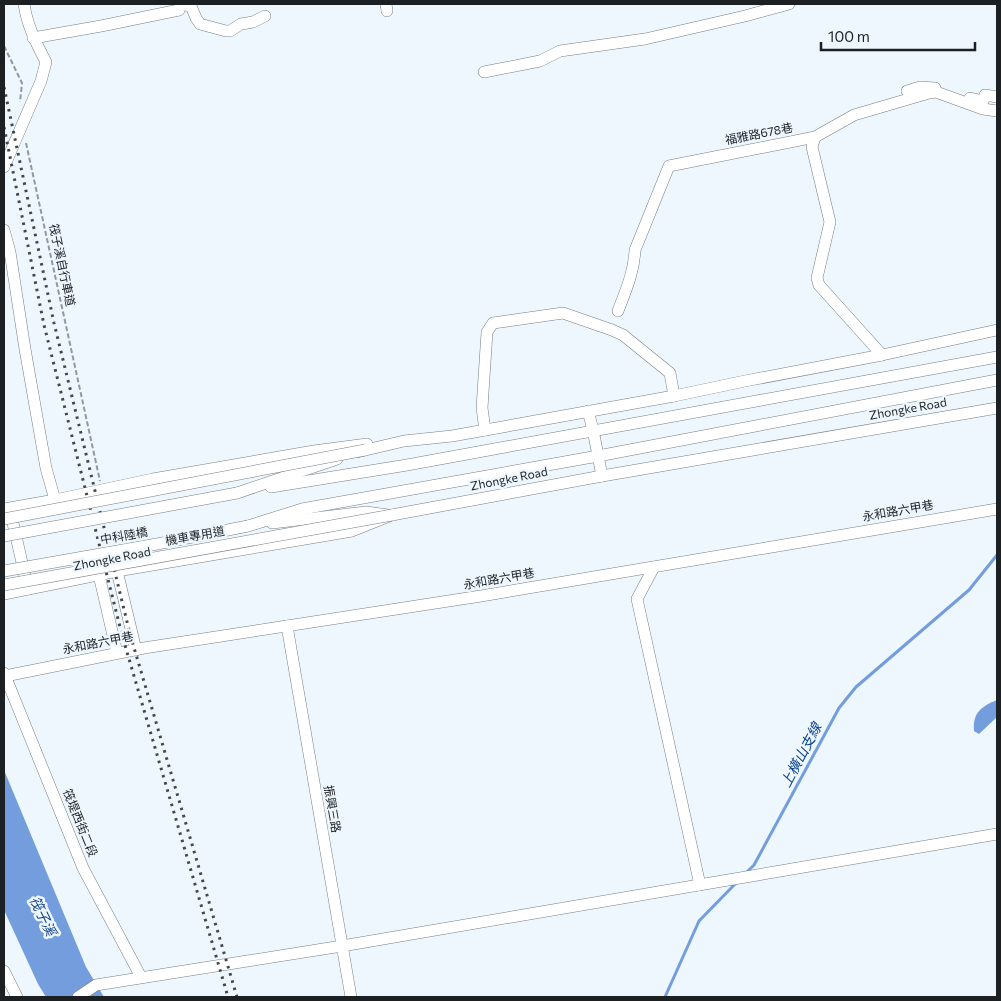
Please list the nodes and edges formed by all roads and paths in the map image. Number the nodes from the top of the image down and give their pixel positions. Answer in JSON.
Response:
{"nodes":[{"id":1,"x":24,"y":4,"type":"edge"},
{"id":2,"x":180,"y":4,"type":"edge"},
{"id":3,"x":789,"y":4,"type":"edge"},
{"id":4,"x":265,"y":16,"type":"dead end"},
{"id":5,"x":33,"y":38,"type":"junction"},
{"id":6,"x":4,"y":46,"type":"edge"},
{"id":7,"x":484,"y":72,"type":"dead end"},
{"id":8,"x":907,"y":91,"type":"dead end"},
{"id":9,"x":997,"y":97,"type":"edge"},
{"id":10,"x":997,"y":111,"type":"edge"},
{"id":11,"x":22,"y":125,"type":"junction"},
{"id":12,"x":815,"y":137,"type":"junction"},
{"id":13,"x":4,"y":168,"type":"edge"},
{"id":14,"x":4,"y":230,"type":"edge"},
{"id":15,"x":618,"y":311,"type":"dead end"},
{"id":16,"x":997,"y":330,"type":"edge"},
{"id":17,"x":882,"y":356,"type":"junction"},
{"id":18,"x":997,"y":357,"type":"edge"},
{"id":19,"x":997,"y":380,"type":"edge"},
{"id":20,"x":674,"y":396,"type":"junction"},
{"id":21,"x":997,"y":408,"type":"edge"},
{"id":22,"x":588,"y":411,"type":"junction"},
{"id":23,"x":485,"y":430,"type":"junction"},
{"id":24,"x":593,"y":430,"type":"junction"},
{"id":25,"x":404,"y":441,"type":"junction"},
{"id":26,"x":365,"y":450,"type":"junction"},
{"id":27,"x":598,"y":456,"type":"junction"},
{"id":28,"x":602,"y":476,"type":"junction"},
{"id":29,"x":102,"y":490,"type":"junction"},
{"id":30,"x":237,"y":493,"type":"junction"},
{"id":31,"x":54,"y":500,"type":"junction"},
{"id":32,"x":7,"y":508,"type":"edge"},
{"id":33,"x":997,"y":509,"type":"edge"},
{"id":34,"x":392,"y":515,"type":"junction"},
{"id":35,"x":4,"y":519,"type":"edge"},
{"id":36,"x":248,"y":526,"type":"junction"},
{"id":37,"x":4,"y":536,"type":"edge"},
{"id":38,"x":654,"y":567,"type":"junction"},
{"id":39,"x":4,"y":571,"type":"edge"},
{"id":40,"x":117,"y":571,"type":"junction"},
{"id":41,"x":99,"y":574,"type":"junction"},
{"id":42,"x":4,"y":584,"type":"edge"},
{"id":43,"x":28,"y":590,"type":"junction"},
{"id":44,"x":4,"y":594,"type":"edge"},
{"id":45,"x":287,"y":626,"type":"junction"},
{"id":46,"x":136,"y":650,"type":"junction"},
{"id":47,"x":118,"y":653,"type":"junction"},
{"id":48,"x":4,"y":675,"type":"edge"},
{"id":49,"x":997,"y":834,"type":"edge"},
{"id":50,"x":700,"y":885,"type":"junction"},
{"id":51,"x":342,"y":946,"type":"junction"},
{"id":52,"x":4,"y":971,"type":"edge"},
{"id":53,"x":141,"y":977,"type":"junction"},
{"id":54,"x":17,"y":997,"type":"edge"},
{"id":55,"x":78,"y":997,"type":"edge"},
{"id":56,"x":350,"y":997,"type":"edge"}],
"edges":[{"from":1,"to":5,"type":"street"},
{"from":2,"to":4,"type":"street"},
{"from":2,"to":5,"type":"street"},
{"from":3,"to":7,"type":"street"},
{"from":5,"to":11,"type":"street"},
{"from":6,"to":11,"type":"path","name":"筏子溪自行車道"},
{"from":8,"to":9,"type":"street"},
{"from":10,"to":12,"type":"street","name":"福雅路678巷"},
{"from":11,"to":13,"type":"street"},
{"from":11,"to":29,"type":"path","name":"筏子溪自行車道"},
{"from":12,"to":15,"type":"street","name":"福雅路678巷"},
{"from":12,"to":17,"type":"street"},
{"from":14,"to":31,"type":"street"},
{"from":16,"to":17,"type":"street"},
{"from":17,"to":20,"type":"street"},
{"from":18,"to":24,"type":"street"},
{"from":19,"to":27,"type":"street","name":"Zhongke Road"},
{"from":20,"to":22,"type":"street"},
{"from":20,"to":23,"type":"street"},
{"from":21,"to":28,"type":"street","name":"Zhongke Road"},
{"from":22,"to":23,"type":"street"},
{"from":22,"to":24,"type":"street"},
{"from":23,"to":25,"type":"street"},
{"from":24,"to":27,"type":"street"},
{"from":24,"to":30,"type":"street"},
{"from":25,"to":26,"type":"street"},
{"from":25,"to":29,"type":"street"},
{"from":26,"to":30,"type":"street"},
{"from":26,"to":35,"type":"street","bridge":true},
{"from":27,"to":28,"type":"street"},
{"from":27,"to":36,"type":"street","name":"Zhongke Road"},
{"from":28,"to":34,"type":"street","name":"Zhongke Road"},
{"from":29,"to":31,"type":"street"},
{"from":30,"to":37,"type":"street","name":"中科陸橋","bridge":true},
{"from":31,"to":32,"type":"street"},
{"from":32,"to":43,"type":"street"},
{"from":33,"to":38,"type":"street","name":"永和路六甲巷"},
{"from":34,"to":36,"type":"street"},
{"from":34,"to":40,"type":"street","name":"Zhongke Road"},
{"from":34,"to":42,"type":"street","name":"機車專用道","bridge":true},
{"from":36,"to":39,"type":"street","name":"中科陸橋","bridge":true},
{"from":38,"to":45,"type":"street","name":"永和路六甲巷"},
{"from":38,"to":50,"type":"street"},
{"from":40,"to":41,"type":"street","name":"Zhongke Road"},
{"from":40,"to":46,"type":"street"},
{"from":41,"to":43,"type":"street","name":"Zhongke Road"},
{"from":41,"to":47,"type":"street"},
{"from":43,"to":44,"type":"street","name":"Zhongke Road"},
{"from":45,"to":46,"type":"street","name":"永和路六甲巷"},
{"from":45,"to":51,"type":"street","name":"振興三路"},
{"from":46,"to":47,"type":"street","name":"永和路六甲巷"},
{"from":47,"to":48,"type":"street","name":"永和路六甲巷"},
{"from":48,"to":53,"type":"street","name":"筏堤西街二段"},
{"from":49,"to":50,"type":"street"},
{"from":50,"to":51,"type":"street"},
{"from":51,"to":53,"type":"street"},
{"from":51,"to":56,"type":"street","name":"振興三路"},
{"from":52,"to":54,"type":"street"},
{"from":53,"to":55,"type":"street"}]}
